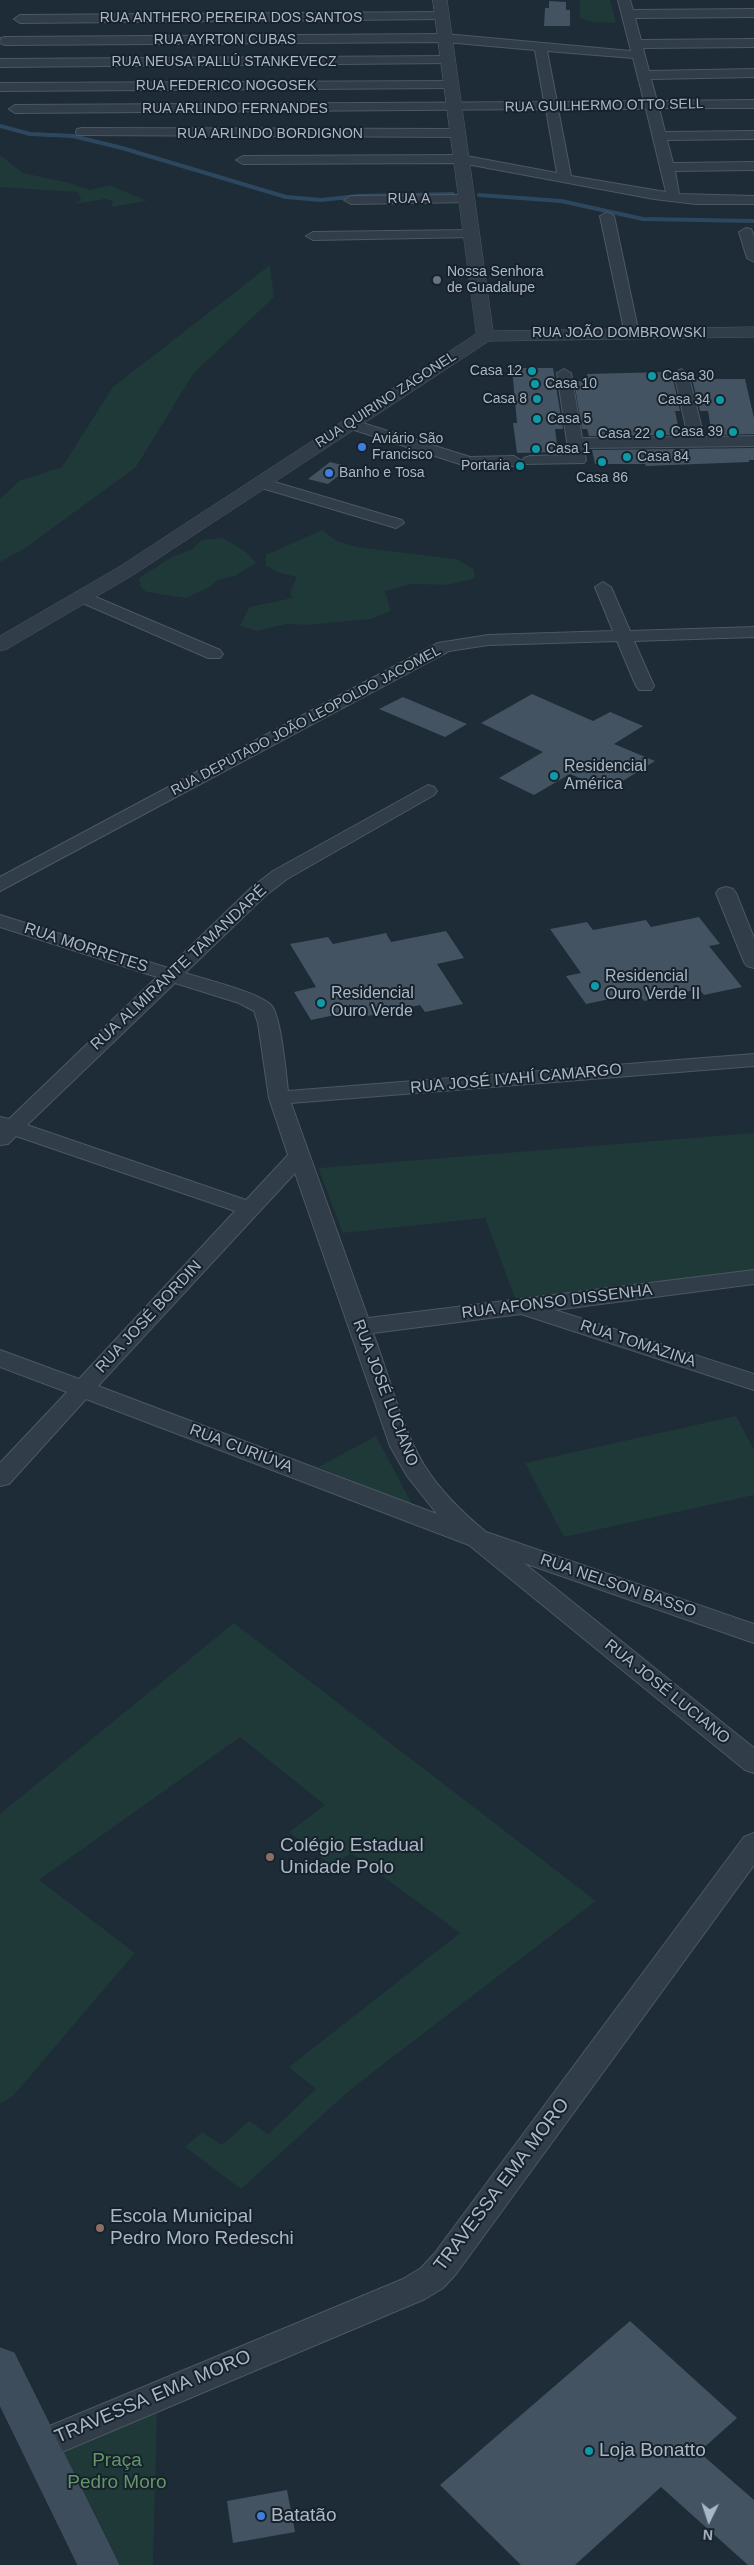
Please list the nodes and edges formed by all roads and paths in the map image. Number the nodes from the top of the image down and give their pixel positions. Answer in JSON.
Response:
{"nodes":[{"id":1,"x":440,"y":0,"type":"edge"},
{"id":2,"x":624,"y":0,"type":"edge"},
{"id":3,"x":238,"y":13,"type":"junction"},
{"id":4,"x":754,"y":13,"type":"edge"},
{"id":5,"x":628,"y":14,"type":"junction"},
{"id":6,"x":442,"y":16,"type":"junction"},
{"id":7,"x":20,"y":19,"type":"dead end"},
{"id":8,"x":445,"y":38,"type":"junction"},
{"id":9,"x":226,"y":40,"type":"junction"},
{"id":10,"x":5,"y":41,"type":"dead end"},
{"id":11,"x":754,"y":43,"type":"edge"},
{"id":12,"x":540,"y":46,"type":"junction"},
{"id":13,"x":637,"y":49,"type":"junction"},
{"id":14,"x":448,"y":60,"type":"junction"},
{"id":15,"x":216,"y":62,"type":"junction"},
{"id":16,"x":0,"y":63,"type":"edge"},
{"id":17,"x":754,"y":73,"type":"edge"},
{"id":18,"x":644,"y":75,"type":"junction"},
{"id":19,"x":451,"y":85,"type":"junction"},
{"id":20,"x":205,"y":86,"type":"junction"},
{"id":21,"x":0,"y":87,"type":"edge"},
{"id":22,"x":754,"y":104,"type":"edge"},
{"id":23,"x":652,"y":106,"type":"junction"},
{"id":24,"x":552,"y":107,"type":"junction"},
{"id":25,"x":454,"y":108,"type":"junction"},
{"id":26,"x":15,"y":109,"type":"dead end"},
{"id":27,"x":195,"y":109,"type":"junction"},
{"id":28,"x":82,"y":132,"type":"dead end"},
{"id":29,"x":458,"y":133,"type":"junction"},
{"id":30,"x":754,"y":135,"type":"edge"},
{"id":31,"x":660,"y":136,"type":"junction"},
{"id":32,"x":181,"y":139,"type":"junction"},
{"id":33,"x":461,"y":158,"type":"junction"},
{"id":34,"x":243,"y":160,"type":"dead end"},
{"id":35,"x":754,"y":166,"type":"edge"},
{"id":36,"x":668,"y":167,"type":"junction"},
{"id":37,"x":565,"y":179,"type":"junction"},
{"id":38,"x":672,"y":197,"type":"junction"},
{"id":39,"x":351,"y":200,"type":"dead end"},
{"id":40,"x":466,"y":200,"type":"junction"},
{"id":41,"x":754,"y":200,"type":"edge"},
{"id":42,"x":607,"y":216,"type":"dead end"},
{"id":43,"x":746,"y":232,"type":"dead end"},
{"id":44,"x":471,"y":234,"type":"junction"},
{"id":45,"x":313,"y":236,"type":"dead end"},
{"id":46,"x":754,"y":258,"type":"edge"},
{"id":47,"x":754,"y":332,"type":"edge"},
{"id":48,"x":632,"y":334,"type":"junction"},
{"id":49,"x":484,"y":336,"type":"junction"},
{"id":50,"x":564,"y":373,"type":"dead end"},
{"id":51,"x":681,"y":373,"type":"dead end"},
{"id":52,"x":350,"y":424,"type":"junction"},
{"id":53,"x":754,"y":441,"type":"edge"},
{"id":54,"x":697,"y":442,"type":"junction"},
{"id":55,"x":575,"y":443,"type":"junction"},
{"id":56,"x":514,"y":461,"type":"dead end"},
{"id":57,"x":530,"y":461,"type":"dead end"},
{"id":58,"x":261,"y":482,"type":"junction"},
{"id":59,"x":396,"y":523,"type":"dead end"},
{"id":60,"x":603,"y":587,"type":"dead end"},
{"id":61,"x":84,"y":597,"type":"junction"},
{"id":62,"x":754,"y":632,"type":"edge"},
{"id":63,"x":624,"y":636,"type":"junction"},
{"id":64,"x":0,"y":645,"type":"edge"},
{"id":65,"x":214,"y":654,"type":"dead end"},
{"id":66,"x":645,"y":686,"type":"dead end"},
{"id":67,"x":428,"y":791,"type":"dead end"},
{"id":68,"x":0,"y":885,"type":"edge"},
{"id":69,"x":726,"y":893,"type":"dead end"},
{"id":70,"x":0,"y":921,"type":"edge"},
{"id":71,"x":754,"y":962,"type":"edge"},
{"id":72,"x":171,"y":975,"type":"junction"},
{"id":73,"x":258,"y":1004,"type":"joint"},
{"id":74,"x":754,"y":1060,"type":"edge"},
{"id":75,"x":278,"y":1098,"type":"junction"},
{"id":76,"x":4,"y":1130,"type":"edge"},
{"id":77,"x":299,"y":1156,"type":"junction"},
{"id":78,"x":250,"y":1209,"type":"junction"},
{"id":79,"x":754,"y":1277,"type":"edge"},
{"id":80,"x":522,"y":1307,"type":"junction"},
{"id":81,"x":360,"y":1327,"type":"junction"},
{"id":82,"x":0,"y":1358,"type":"edge"},
{"id":83,"x":754,"y":1382,"type":"edge"},
{"id":84,"x":82,"y":1389,"type":"junction"},
{"id":85,"x":0,"y":1478,"type":"edge"},
{"id":86,"x":482,"y":1540,"type":"junction"},
{"id":87,"x":754,"y":1634,"type":"edge"},
{"id":88,"x":754,"y":1763,"type":"edge"},
{"id":89,"x":754,"y":1844,"type":"edge"},
{"id":90,"x":1,"y":2369,"type":"edge"},
{"id":91,"x":39,"y":2446,"type":"junction"},
{"id":92,"x":99,"y":2565,"type":"edge"}],
"edges":[{"from":1,"to":6,"type":"street"},
{"from":2,"to":5,"type":"street"},
{"from":3,"to":6,"type":"street","name":"RUA ANTHERO PEREIRA DOS SANTOS"},
{"from":3,"to":7,"type":"street","name":"RUA ANTHERO PEREIRA DOS SANTOS"},
{"from":3,"to":9,"type":"street"},
{"from":4,"to":5,"type":"street"},
{"from":5,"to":13,"type":"street"},
{"from":6,"to":8,"type":"street"},
{"from":8,"to":9,"type":"street","name":"RUA AYRTON CUBAS"},
{"from":8,"to":12,"type":"street","name":"RUA AYRTON CUBAS"},
{"from":8,"to":14,"type":"street"},
{"from":9,"to":10,"type":"street","name":"RUA AYRTON CUBAS"},
{"from":9,"to":15,"type":"street"},
{"from":11,"to":13,"type":"street","name":"RUA AYRTON CUBAS"},
{"from":12,"to":13,"type":"street","name":"RUA AYRTON CUBAS"},
{"from":12,"to":24,"type":"street"},
{"from":13,"to":18,"type":"street"},
{"from":14,"to":15,"type":"street","name":"RUA NEUSA PALLÚ STANKEVECZ"},
{"from":14,"to":19,"type":"street"},
{"from":15,"to":16,"type":"street","name":"RUA NEUSA PALLÚ STANKEVECZ"},
{"from":15,"to":20,"type":"street"},
{"from":17,"to":18,"type":"street"},
{"from":18,"to":23,"type":"street"},
{"from":19,"to":20,"type":"street","name":"RUA FEDERICO NOGOSEK"},
{"from":19,"to":25,"type":"street"},
{"from":20,"to":21,"type":"street","name":"RUA FEDERICO NOGOSEK"},
{"from":20,"to":27,"type":"street"},
{"from":22,"to":23,"type":"street","name":"RUA GUILHERMO OTTO SELL"},
{"from":23,"to":24,"type":"street","name":"RUA GUILHERMO OTTO SELL"},
{"from":23,"to":31,"type":"street"},
{"from":24,"to":25,"type":"street","name":"RUA GUILHERMO OTTO SELL"},
{"from":24,"to":37,"type":"street"},
{"from":25,"to":27,"type":"street","name":"RUA ARLINDO FERNANDES"},
{"from":25,"to":29,"type":"street"},
{"from":26,"to":27,"type":"street","name":"RUA ARLINDO FERNANDES"},
{"from":27,"to":32,"type":"street"},
{"from":28,"to":32,"type":"street","name":"RUA ARLINDO BORDIGNON"},
{"from":29,"to":32,"type":"street","name":"RUA ARLINDO BORDIGNON"},
{"from":29,"to":33,"type":"street"},
{"from":30,"to":31,"type":"street"},
{"from":31,"to":36,"type":"street"},
{"from":33,"to":34,"type":"street"},
{"from":33,"to":37,"type":"street"},
{"from":33,"to":40,"type":"street"},
{"from":35,"to":36,"type":"street"},
{"from":36,"to":38,"type":"street"},
{"from":37,"to":38,"type":"street"},
{"from":38,"to":41,"type":"street"},
{"from":39,"to":40,"type":"street","name":"RUA A"},
{"from":40,"to":44,"type":"street"},
{"from":42,"to":48,"type":"street"},
{"from":43,"to":46,"type":"street"},
{"from":44,"to":45,"type":"street"},
{"from":44,"to":49,"type":"street"},
{"from":47,"to":48,"type":"street","name":"RUA JOÃO DOMBROWSKI"},
{"from":48,"to":49,"type":"street","name":"RUA JOÃO DOMBROWSKI"},
{"from":49,"to":52,"type":"street","name":"RUA QUIRINO ZAGONEL"},
{"from":50,"to":55,"type":"street"},
{"from":51,"to":54,"type":"street"},
{"from":52,"to":56,"type":"street"},
{"from":52,"to":58,"type":"street","name":"RUA QUIRINO ZAGONEL"},
{"from":53,"to":54,"type":"street"},
{"from":54,"to":55,"type":"street"},
{"from":55,"to":57,"type":"street"},
{"from":58,"to":59,"type":"street"},
{"from":58,"to":61,"type":"street","name":"RUA QUIRINO ZAGONEL"},
{"from":60,"to":63,"type":"street"},
{"from":61,"to":64,"type":"street","name":"RUA QUIRINO ZAGONEL"},
{"from":61,"to":65,"type":"street"},
{"from":62,"to":63,"type":"street","name":"RUA DEPUTADO JOÃO LEOPOLDO JACOMEL"},
{"from":63,"to":66,"type":"street"},
{"from":63,"to":68,"type":"street","name":"RUA DEPUTADO JOÃO LEOPOLDO JACOMEL"},
{"from":67,"to":72,"type":"street","name":"RUA ALMIRANTE TAMANDARÉ"},
{"from":69,"to":71,"type":"street"},
{"from":70,"to":72,"type":"street","name":"RUA MORRETES"},
{"from":72,"to":73,"type":"street","name":"RUA MORRETES"},
{"from":72,"to":76,"type":"street","name":"RUA ALMIRANTE TAMANDARÉ"},
{"from":73,"to":75,"type":"street","name":"RUA JOSÉ LUCIANO"},
{"from":74,"to":75,"type":"street","name":"RUA JOSÉ IVAHÍ CAMARGO"},
{"from":75,"to":77,"type":"street","name":"RUA JOSÉ LUCIANO"},
{"from":76,"to":78,"type":"street"},
{"from":77,"to":78,"type":"street","name":"RUA JOSÉ BORDIN"},
{"from":77,"to":81,"type":"street","name":"RUA JOSÉ LUCIANO"},
{"from":78,"to":84,"type":"street","name":"RUA JOSÉ BORDIN"},
{"from":79,"to":80,"type":"street","name":"RUA AFONSO DISSENHA"},
{"from":80,"to":81,"type":"street","name":"RUA AFONSO DISSENHA"},
{"from":80,"to":83,"type":"street","name":"RUA TOMAZINA"},
{"from":81,"to":86,"type":"street","name":"RUA JOSÉ LUCIANO"},
{"from":82,"to":84,"type":"street","name":"RUA CURIÚVA"},
{"from":84,"to":85,"type":"street","name":"RUA JOSÉ BORDIN"},
{"from":84,"to":86,"type":"street","name":"RUA CURIÚVA"},
{"from":86,"to":87,"type":"street","name":"RUA NELSON BASSO"},
{"from":86,"to":88,"type":"street","name":"RUA JOSÉ LUCIANO"},
{"from":89,"to":91,"type":"street","name":"TRAVESSA EMA MORO"},
{"from":90,"to":91,"type":"main road"},
{"from":91,"to":92,"type":"main road"}]}
